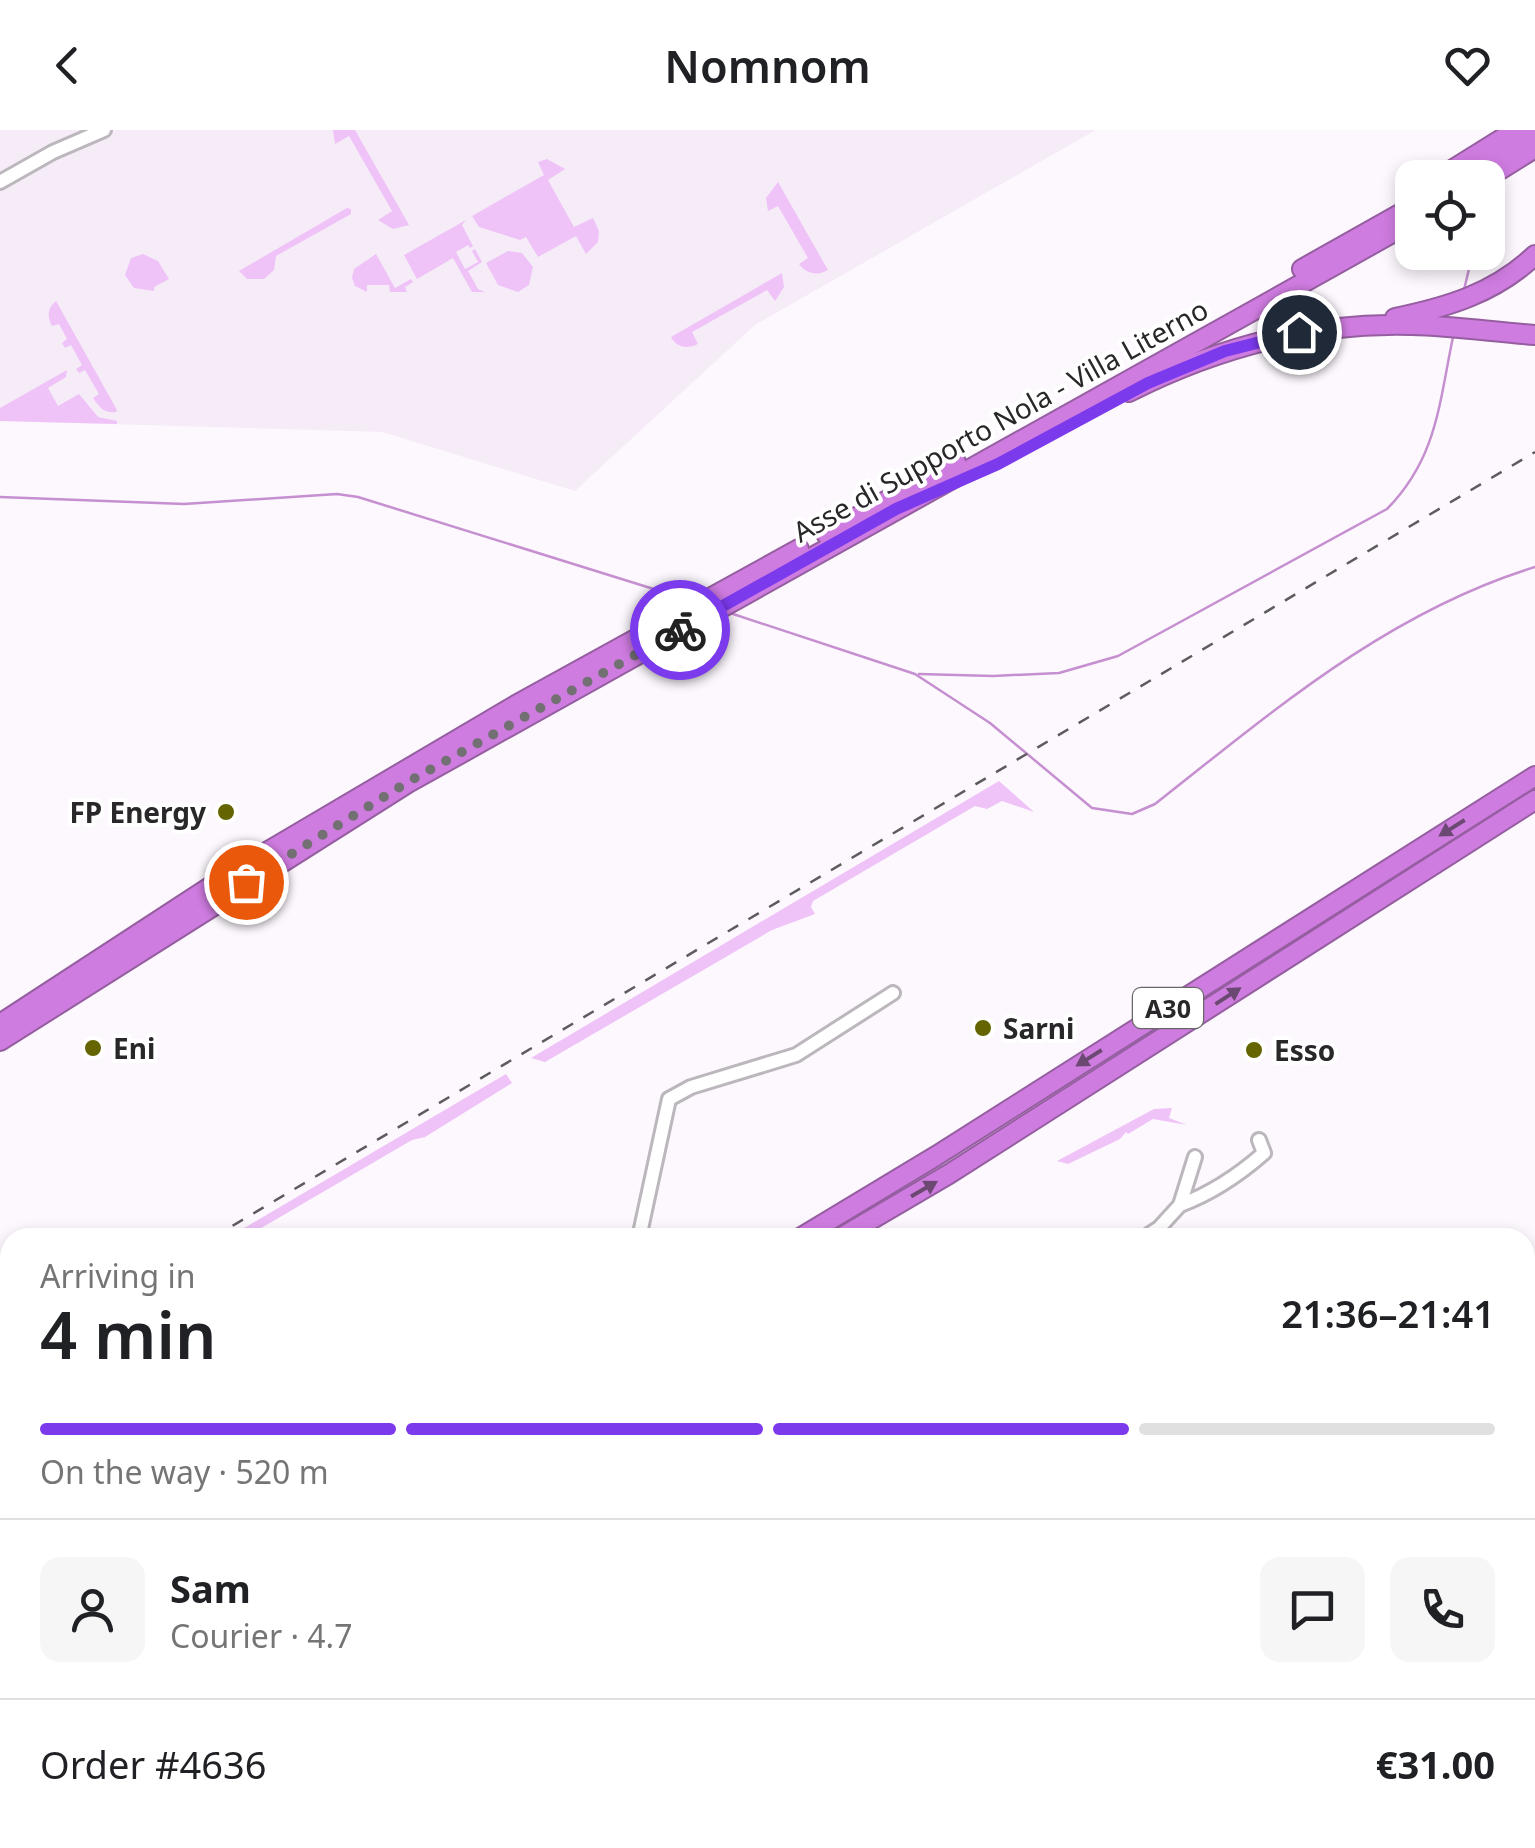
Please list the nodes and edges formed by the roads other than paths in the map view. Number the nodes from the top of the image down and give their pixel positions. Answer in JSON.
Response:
{"nodes":[{"id":1,"x":82,"y":130,"type":"edge"},
{"id":2,"x":104,"y":130,"type":"edge"},
{"id":3,"x":1516,"y":130,"type":"edge"},
{"id":4,"x":1534,"y":144,"type":"edge"},
{"id":5,"x":53,"y":152,"type":"junction"},
{"id":6,"x":1466,"y":160,"type":"edge"},
{"id":7,"x":1500,"y":160,"type":"edge"},
{"id":8,"x":1505,"y":165,"type":"edge"},
{"id":9,"x":0,"y":182,"type":"edge"},
{"id":10,"x":1395,"y":213,"type":"edge"},
{"id":11,"x":1395,"y":217,"type":"edge"},
{"id":12,"x":1384,"y":223,"type":"junction"},
{"id":13,"x":1395,"y":231,"type":"edge"},
{"id":14,"x":1535,"y":255,"type":"edge"},
{"id":15,"x":1437,"y":317,"type":"junction"},
{"id":16,"x":1535,"y":335,"type":"edge"},
{"id":17,"x":896,"y":509,"type":"junction"},
{"id":18,"x":765,"y":575,"type":"junction"},
{"id":19,"x":656,"y":636,"type":"junction"},
{"id":20,"x":1535,"y":776,"type":"edge"},
{"id":21,"x":1535,"y":800,"type":"edge"},
{"id":22,"x":894,"y":994,"type":"dead end"},
{"id":23,"x":0,"y":1024,"type":"edge"},
{"id":24,"x":0,"y":1041,"type":"edge"},
{"id":25,"x":1260,"y":1140,"type":"dead end"},
{"id":26,"x":1196,"y":1157,"type":"dead end"},
{"id":27,"x":1180,"y":1205,"type":"junction"},
{"id":28,"x":641,"y":1228,"type":"edge"},
{"id":29,"x":817,"y":1228,"type":"edge"},
{"id":30,"x":857,"y":1228,"type":"edge"},
{"id":31,"x":1159,"y":1228,"type":"edge"}],
"edges":[{"from":1,"to":5,"type":"street"},
{"from":2,"to":5,"type":"street"},
{"from":3,"to":6,"type":"highway"},
{"from":4,"to":7,"type":"highway"},
{"from":4,"to":8,"type":"highway"},
{"from":5,"to":9,"type":"street"},
{"from":10,"to":12,"type":"highway"},
{"from":11,"to":12,"type":"highway","name":"Asse di Supporto Nola - Villa Literno"},
{"from":12,"to":18,"type":"highway","name":"Asse di Supporto Nola - Villa Literno"},
{"from":13,"to":17,"type":"highway","name":"Asse di Supporto Nola - Villa Literno"},
{"from":14,"to":15,"type":"highway"},
{"from":15,"to":16,"type":"highway"},
{"from":15,"to":17,"type":"highway"},
{"from":17,"to":18,"type":"highway","name":"Asse di Supporto Nola - Villa Literno"},
{"from":18,"to":19,"type":"highway","name":"Asse di Supporto Nola - Villa Literno"},
{"from":19,"to":23,"type":"highway","name":"Asse di Supporto Nola - Villa Literno"},
{"from":19,"to":24,"type":"highway","name":"Asse di Supporto Nola - Villa Literno"},
{"from":20,"to":29,"type":"highway","number":"A30","one_way":true},
{"from":30,"to":21,"type":"highway","number":"A30","one_way":true},
{"from":22,"to":28,"type":"street"},
{"from":25,"to":27,"type":"street"},
{"from":26,"to":27,"type":"street"},
{"from":27,"to":31,"type":"street"}]}
